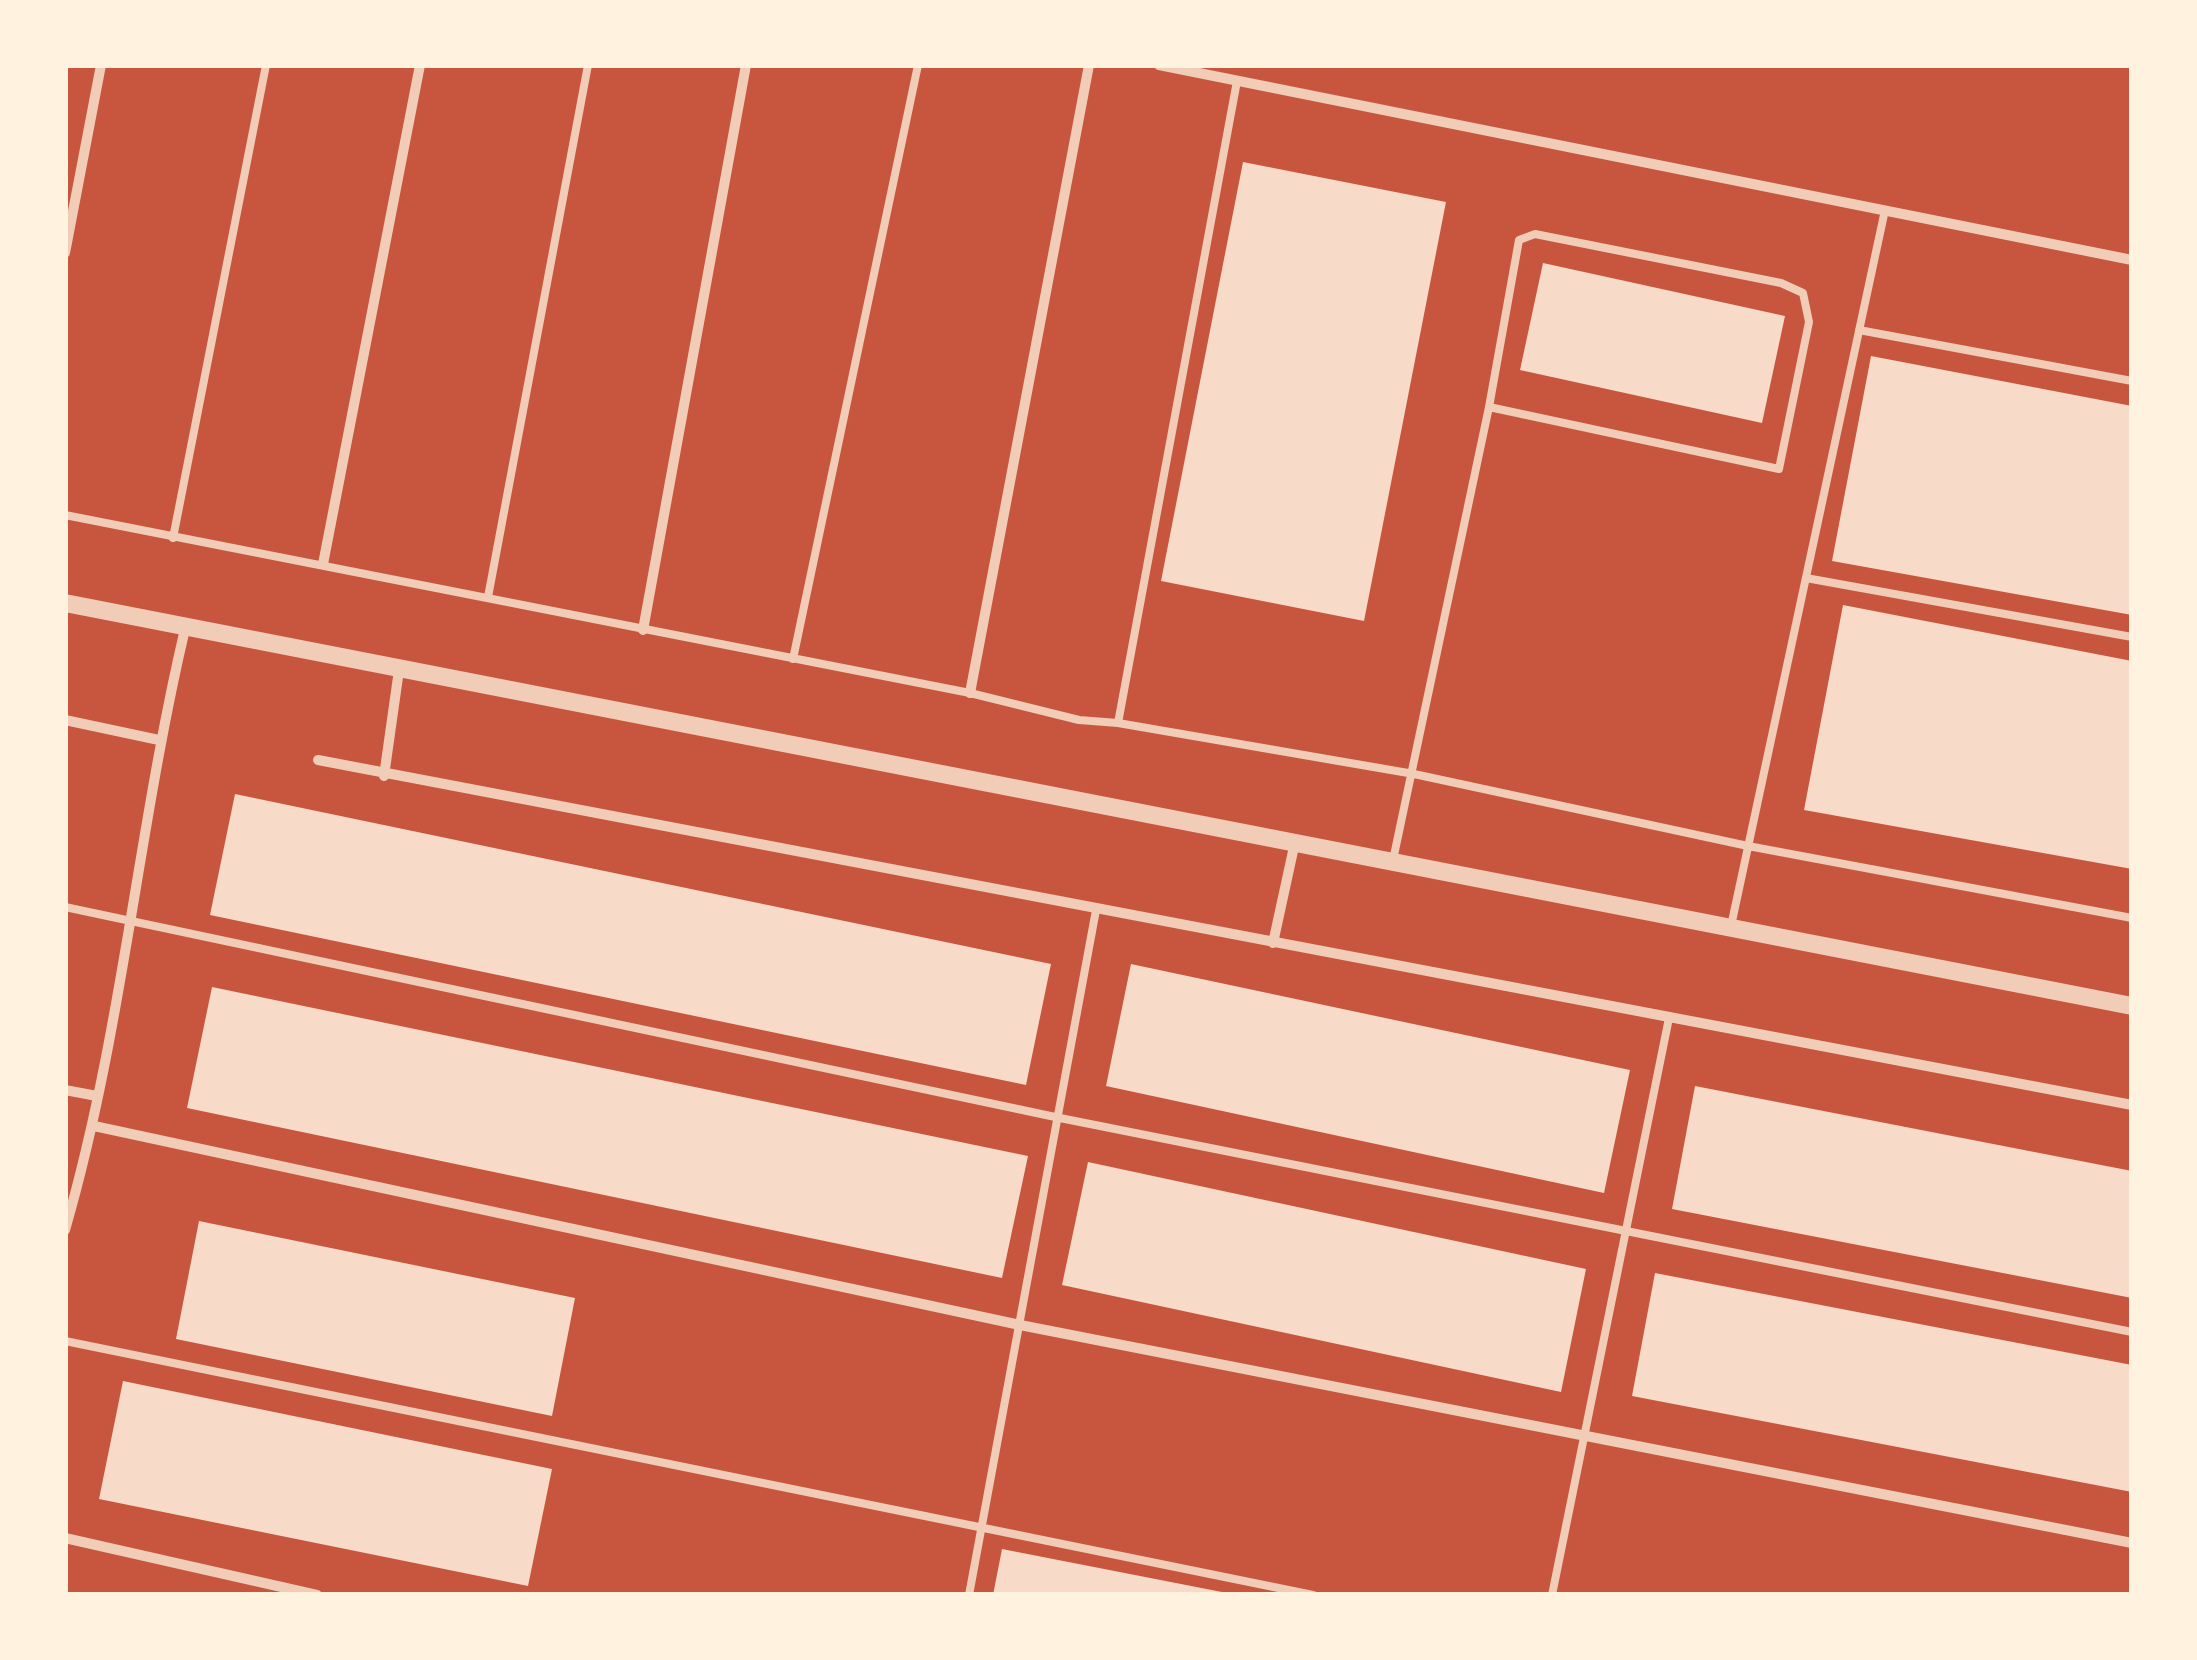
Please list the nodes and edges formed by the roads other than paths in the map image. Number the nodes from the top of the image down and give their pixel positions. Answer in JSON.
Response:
{"nodes":[{"id":1,"x":101,"y":65,"type":"edge"},
{"id":2,"x":266,"y":65,"type":"edge"},
{"id":3,"x":420,"y":65,"type":"edge"},
{"id":4,"x":588,"y":65,"type":"edge"},
{"id":5,"x":746,"y":65,"type":"edge"},
{"id":6,"x":918,"y":65,"type":"edge"},
{"id":7,"x":1088,"y":65,"type":"edge"},
{"id":8,"x":1158,"y":65,"type":"edge"},
{"id":9,"x":1240,"y":65,"type":"edge"},
{"id":10,"x":1237,"y":81,"type":"junction"},
{"id":11,"x":1885,"y":210,"type":"junction"},
{"id":12,"x":65,"y":253,"type":"edge"},
{"id":13,"x":2132,"y":260,"type":"edge"},
{"id":14,"x":1859,"y":330,"type":"junction"},
{"id":15,"x":2132,"y":380,"type":"edge"},
{"id":16,"x":1489,"y":407,"type":"junction"},
{"id":17,"x":65,"y":515,"type":"edge"},
{"id":18,"x":173,"y":538,"type":"junction"},
{"id":19,"x":323,"y":564,"type":"junction"},
{"id":20,"x":1806,"y":578,"type":"junction"},
{"id":21,"x":488,"y":597,"type":"junction"},
{"id":22,"x":65,"y":603,"type":"edge"},
{"id":23,"x":185,"y":629,"type":"junction"},
{"id":24,"x":642,"y":630,"type":"junction"},
{"id":25,"x":2132,"y":637,"type":"edge"},
{"id":26,"x":794,"y":658,"type":"junction"},
{"id":27,"x":399,"y":670,"type":"junction"},
{"id":28,"x":970,"y":693,"type":"junction"},
{"id":29,"x":65,"y":720,"type":"edge"},
{"id":30,"x":1118,"y":723,"type":"junction"},
{"id":31,"x":159,"y":740,"type":"junction"},
{"id":32,"x":318,"y":760,"type":"dead end"},
{"id":33,"x":1414,"y":774,"type":"junction"},
{"id":34,"x":384,"y":776,"type":"junction"},
{"id":35,"x":1294,"y":842,"type":"junction"},
{"id":36,"x":1748,"y":846,"type":"junction"},
{"id":37,"x":1393,"y":860,"type":"junction"},
{"id":38,"x":65,"y":907,"type":"edge"},
{"id":39,"x":1096,"y":910,"type":"junction"},
{"id":40,"x":2132,"y":918,"type":"edge"},
{"id":41,"x":128,"y":919,"type":"junction"},
{"id":42,"x":1731,"y":926,"type":"junction"},
{"id":43,"x":1273,"y":943,"type":"junction"},
{"id":44,"x":2132,"y":1006,"type":"edge"},
{"id":45,"x":1669,"y":1018,"type":"junction"},
{"id":46,"x":65,"y":1090,"type":"edge"},
{"id":47,"x":97,"y":1096,"type":"junction"},
{"id":48,"x":2132,"y":1105,"type":"edge"},
{"id":49,"x":1060,"y":1118,"type":"junction"},
{"id":50,"x":94,"y":1126,"type":"junction"},
{"id":51,"x":65,"y":1230,"type":"edge"},
{"id":52,"x":1623,"y":1230,"type":"junction"},
{"id":53,"x":1020,"y":1325,"type":"junction"},
{"id":54,"x":2132,"y":1332,"type":"edge"},
{"id":55,"x":65,"y":1340,"type":"edge"},
{"id":56,"x":1587,"y":1439,"type":"junction"},
{"id":57,"x":980,"y":1528,"type":"junction"},
{"id":58,"x":65,"y":1538,"type":"edge"},
{"id":59,"x":2132,"y":1543,"type":"edge"},
{"id":60,"x":317,"y":1595,"type":"edge"},
{"id":61,"x":969,"y":1595,"type":"edge"},
{"id":62,"x":1313,"y":1595,"type":"edge"},
{"id":63,"x":1552,"y":1595,"type":"edge"}],
"edges":[{"from":1,"to":12,"type":"street"},
{"from":2,"to":18,"type":"lane"},
{"from":3,"to":19,"type":"street"},
{"from":4,"to":21,"type":"lane"},
{"from":5,"to":24,"type":"street"},
{"from":6,"to":26,"type":"lane"},
{"from":7,"to":28,"type":"street"},
{"from":8,"to":10,"type":"street"},
{"from":9,"to":10,"type":"street"},
{"from":10,"to":11,"type":"street"},
{"from":10,"to":30,"type":"lane"},
{"from":11,"to":13,"type":"street"},
{"from":11,"to":14,"type":"lane"},
{"from":14,"to":15,"type":"lane"},
{"from":14,"to":20,"type":"lane"},
{"from":16,"to":16,"type":"lane"},
{"from":16,"to":33,"type":"lane"},
{"from":17,"to":18,"type":"lane"},
{"from":18,"to":19,"type":"lane"},
{"from":19,"to":21,"type":"lane"},
{"from":20,"to":25,"type":"lane"},
{"from":20,"to":36,"type":"lane"},
{"from":21,"to":24,"type":"lane"},
{"from":22,"to":23,"type":"street"},
{"from":23,"to":27,"type":"street"},
{"from":23,"to":31,"type":"street"},
{"from":24,"to":26,"type":"lane"},
{"from":26,"to":28,"type":"lane"},
{"from":27,"to":34,"type":"street"},
{"from":27,"to":35,"type":"street"},
{"from":28,"to":30,"type":"lane"},
{"from":29,"to":31,"type":"street"},
{"from":30,"to":33,"type":"lane"},
{"from":31,"to":41,"type":"street"},
{"from":32,"to":34,"type":"street"},
{"from":33,"to":36,"type":"lane"},
{"from":33,"to":37,"type":"lane"},
{"from":34,"to":39,"type":"street"},
{"from":35,"to":37,"type":"street"},
{"from":35,"to":43,"type":"street"},
{"from":36,"to":40,"type":"lane"},
{"from":36,"to":42,"type":"lane"},
{"from":37,"to":42,"type":"street"},
{"from":38,"to":41,"type":"lane"},
{"from":39,"to":43,"type":"street"},
{"from":39,"to":49,"type":"lane"},
{"from":41,"to":47,"type":"street"},
{"from":41,"to":49,"type":"lane"},
{"from":42,"to":44,"type":"street"},
{"from":43,"to":45,"type":"street"},
{"from":45,"to":48,"type":"street"},
{"from":45,"to":52,"type":"lane"},
{"from":46,"to":47,"type":"street"},
{"from":47,"to":50,"type":"street"},
{"from":49,"to":52,"type":"lane"},
{"from":49,"to":53,"type":"lane"},
{"from":50,"to":51,"type":"street"},
{"from":50,"to":53,"type":"street"},
{"from":52,"to":54,"type":"lane"},
{"from":52,"to":56,"type":"lane"},
{"from":53,"to":56,"type":"street"},
{"from":53,"to":57,"type":"lane"},
{"from":55,"to":57,"type":"lane"},
{"from":56,"to":59,"type":"street"},
{"from":56,"to":63,"type":"lane"},
{"from":57,"to":61,"type":"lane"},
{"from":57,"to":62,"type":"lane"},
{"from":58,"to":60,"type":"street"}]}
